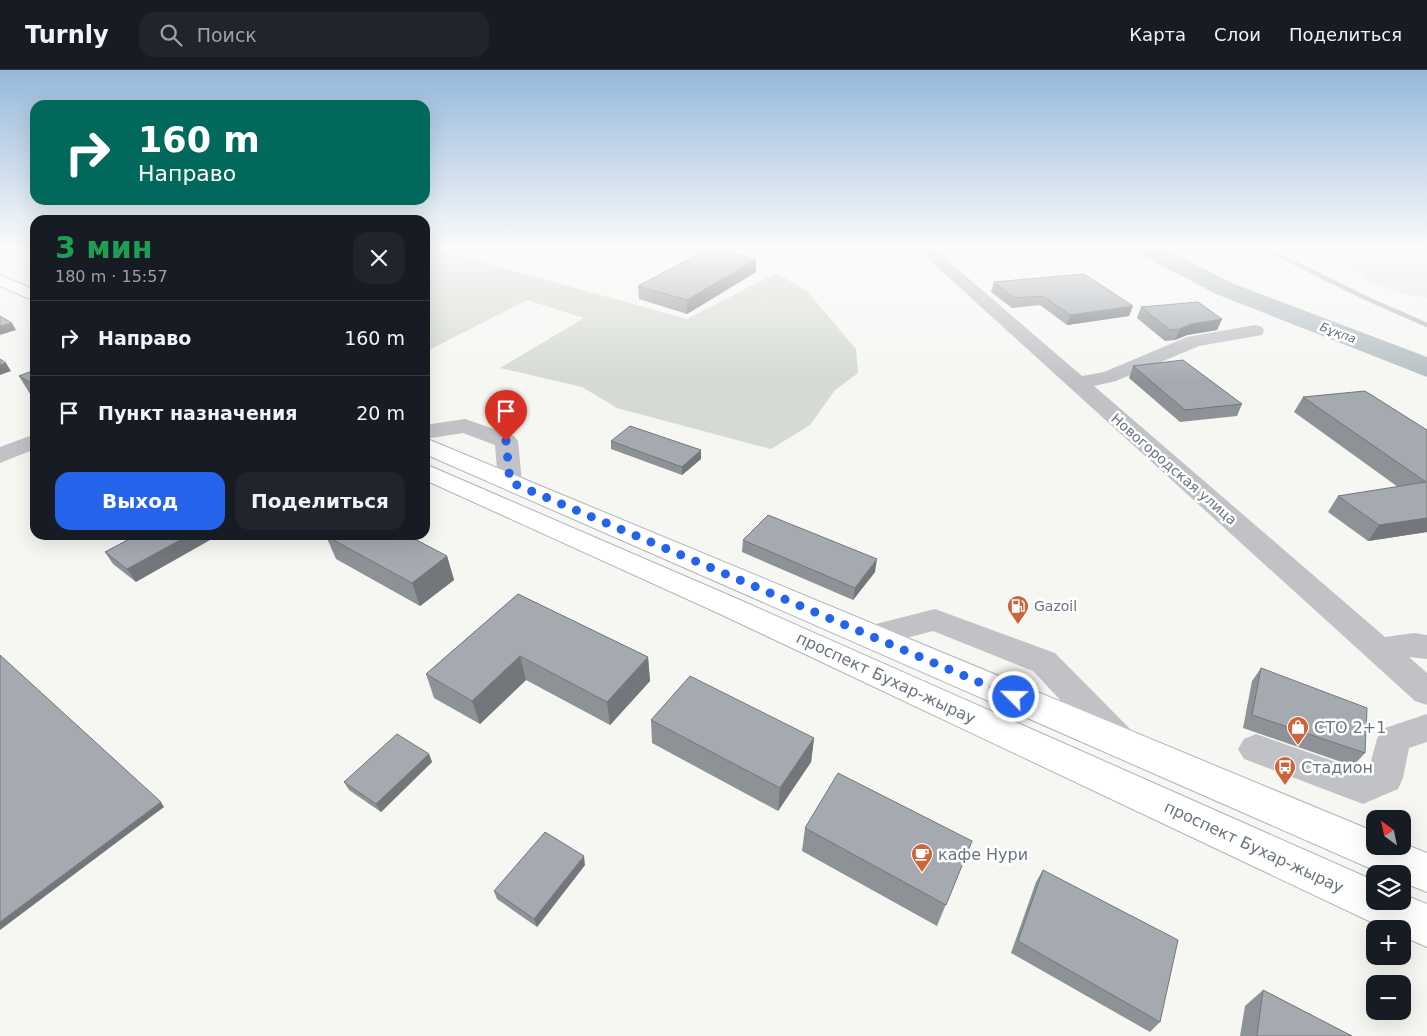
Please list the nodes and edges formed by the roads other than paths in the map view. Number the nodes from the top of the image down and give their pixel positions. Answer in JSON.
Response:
{"nodes":[{"id":1,"x":973,"y":291,"type":"edge"},
{"id":2,"x":1255,"y":331,"type":"dead end"},
{"id":3,"x":1077,"y":383,"type":"junction"},
{"id":4,"x":0,"y":434,"type":"edge"},
{"id":5,"x":29,"y":444,"type":"edge"},
{"id":6,"x":430,"y":453,"type":"edge"},
{"id":7,"x":430,"y":454,"type":"edge"},
{"id":8,"x":0,"y":456,"type":"edge"},
{"id":9,"x":871,"y":636,"type":"junction"},
{"id":10,"x":1427,"y":647,"type":"edge"},
{"id":11,"x":1378,"y":649,"type":"junction"},
{"id":12,"x":1427,"y":692,"type":"edge"},
{"id":13,"x":1427,"y":728,"type":"edge"},
{"id":14,"x":1121,"y":742,"type":"junction"},
{"id":15,"x":1256,"y":749,"type":"dead end"},
{"id":16,"x":1427,"y":873,"type":"edge"},
{"id":17,"x":1427,"y":926,"type":"edge"}],
"edges":[{"from":1,"to":3,"type":"street","name":"Новогородская улица"},
{"from":2,"to":3,"type":"street"},
{"from":3,"to":11,"type":"street","name":"Новогородская улица"},
{"from":4,"to":5,"type":"street"},
{"from":5,"to":8,"type":"street"},
{"from":6,"to":9,"type":"main road","name":"проспект Бухар-жырау"},
{"from":7,"to":17,"type":"main road","name":"проспект Бухар-жырау"},
{"from":9,"to":14,"type":"main road","name":"проспект Бухар-жырау"},
{"from":9,"to":14,"type":"street"},
{"from":10,"to":11,"type":"street"},
{"from":11,"to":12,"type":"street","name":"Новогородская улица"},
{"from":13,"to":15,"type":"street"},
{"from":14,"to":16,"type":"main road","name":"проспект Бухар-жырау"}]}
